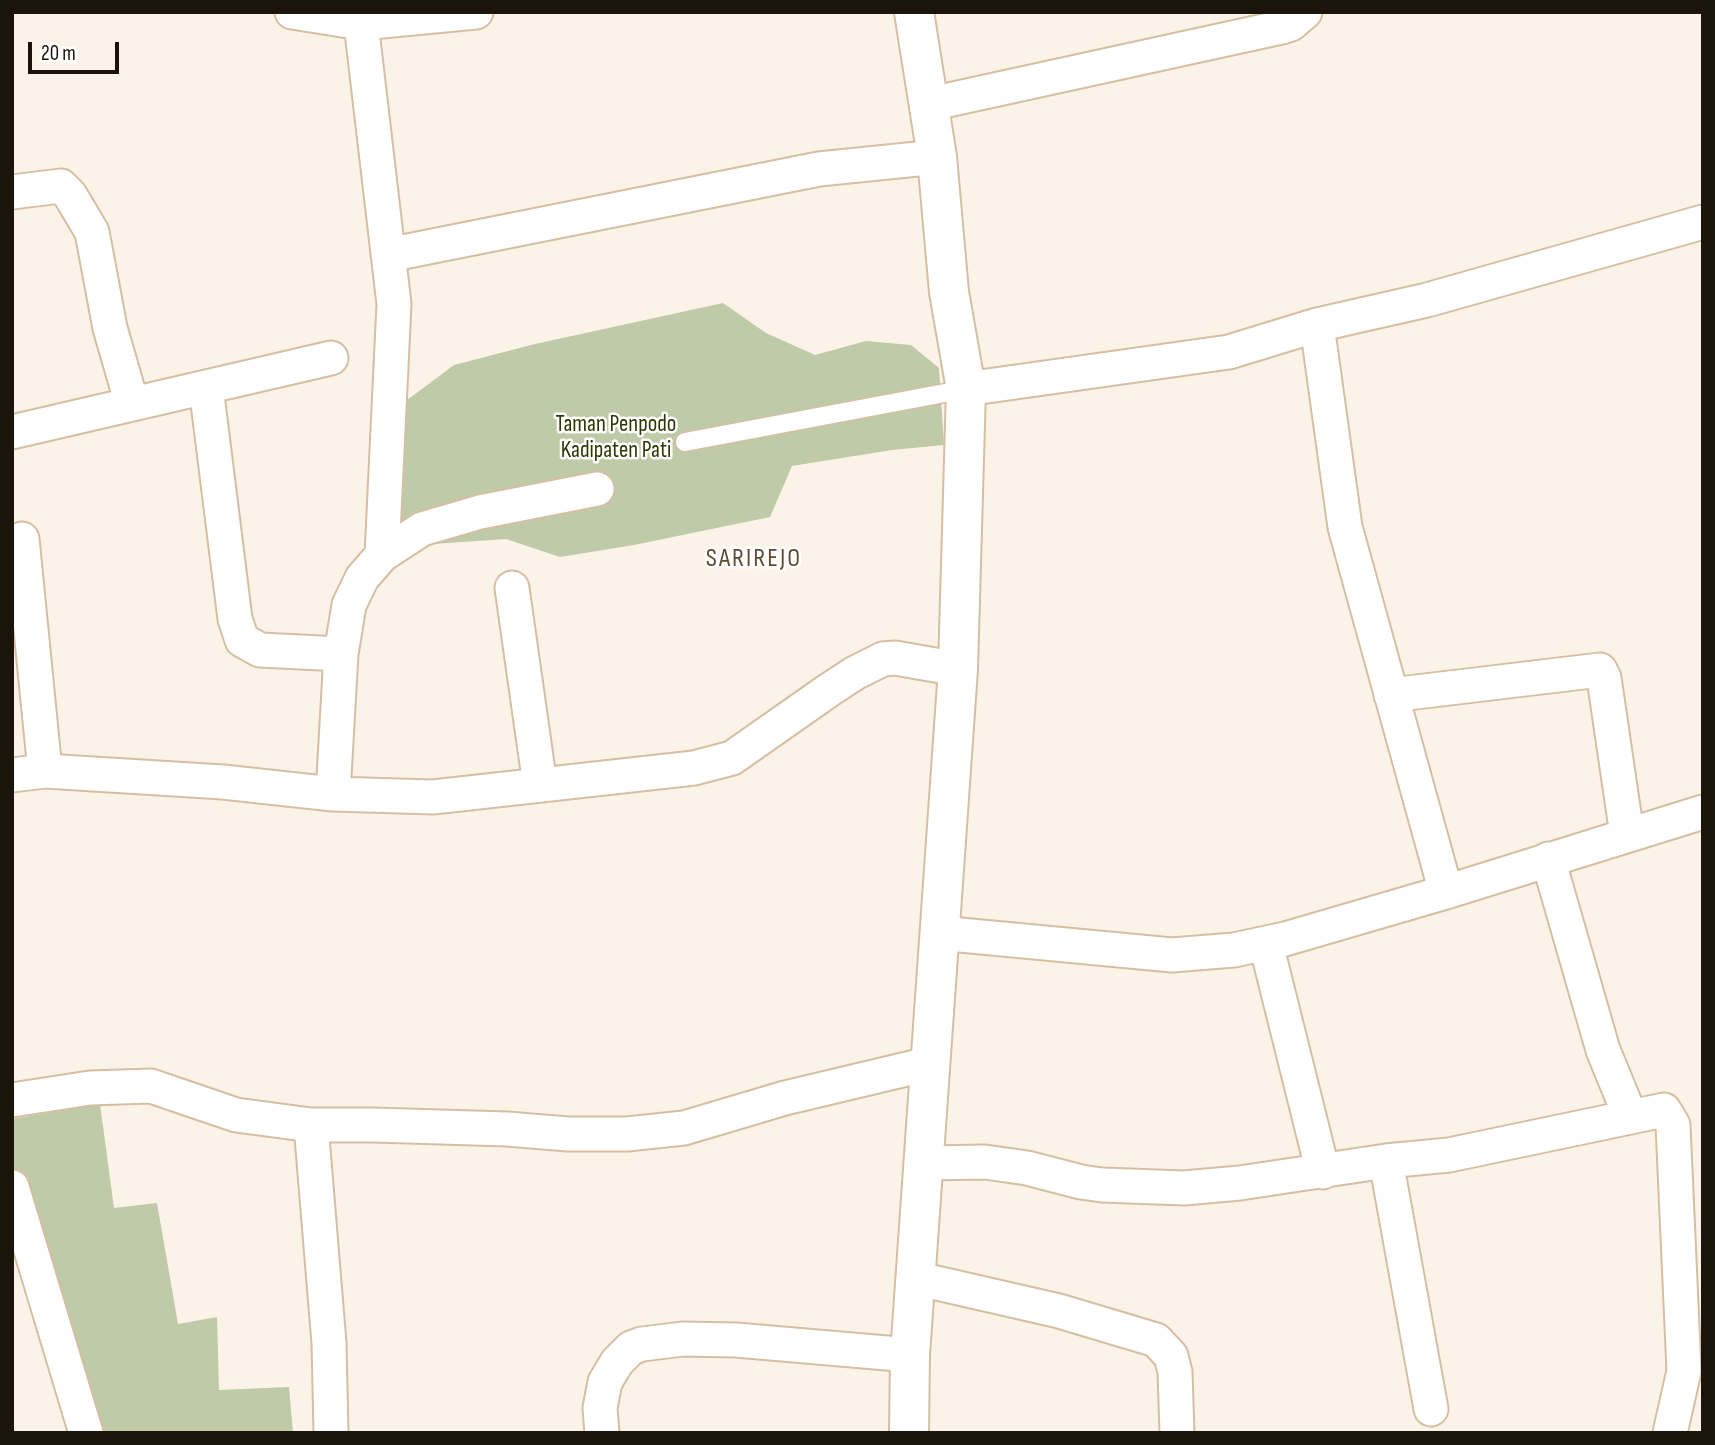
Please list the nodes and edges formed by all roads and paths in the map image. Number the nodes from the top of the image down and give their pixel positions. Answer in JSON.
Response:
{"nodes":[{"id":1,"x":292,"y":12,"type":"edge"},
{"id":2,"x":476,"y":12,"type":"edge"},
{"id":3,"x":915,"y":12,"type":"edge"},
{"id":4,"x":1305,"y":12,"type":"edge"},
{"id":5,"x":350,"y":19,"type":"edge"},
{"id":6,"x":930,"y":104,"type":"junction"},
{"id":7,"x":937,"y":157,"type":"junction"},
{"id":8,"x":12,"y":192,"type":"edge"},
{"id":9,"x":1703,"y":222,"type":"edge"},
{"id":10,"x":388,"y":255,"type":"junction"},
{"id":11,"x":1317,"y":325,"type":"junction"},
{"id":12,"x":331,"y":358,"type":"dead end"},
{"id":13,"x":206,"y":387,"type":"junction"},
{"id":14,"x":966,"y":388,"type":"junction"},
{"id":15,"x":132,"y":404,"type":"junction"},
{"id":16,"x":12,"y":432,"type":"edge"},
{"id":17,"x":685,"y":442,"type":"dead end"},
{"id":18,"x":597,"y":489,"type":"dead end"},
{"id":19,"x":22,"y":539,"type":"dead end"},
{"id":20,"x":382,"y":555,"type":"junction"},
{"id":21,"x":512,"y":588,"type":"dead end"},
{"id":22,"x":341,"y":654,"type":"junction"},
{"id":23,"x":958,"y":669,"type":"junction"},
{"id":24,"x":1391,"y":695,"type":"junction"},
{"id":25,"x":45,"y":771,"type":"junction"},
{"id":26,"x":12,"y":775,"type":"edge"},
{"id":27,"x":540,"y":785,"type":"junction"},
{"id":28,"x":333,"y":794,"type":"junction"},
{"id":29,"x":1703,"y":812,"type":"edge"},
{"id":30,"x":1627,"y":835,"type":"junction"},
{"id":31,"x":1548,"y":859,"type":"junction"},
{"id":32,"x":1446,"y":892,"type":"junction"},
{"id":33,"x":939,"y":933,"type":"junction"},
{"id":34,"x":1266,"y":944,"type":"junction"},
{"id":35,"x":932,"y":1063,"type":"junction"},
{"id":36,"x":12,"y":1100,"type":"edge"},
{"id":37,"x":1630,"y":1116,"type":"junction"},
{"id":38,"x":311,"y":1125,"type":"junction"},
{"id":39,"x":1386,"y":1161,"type":"junction"},
{"id":40,"x":923,"y":1163,"type":"junction"},
{"id":41,"x":1323,"y":1172,"type":"junction"},
{"id":42,"x":14,"y":1201,"type":"edge"},
{"id":43,"x":1690,"y":1269,"type":"edge"},
{"id":44,"x":915,"y":1278,"type":"junction"},
{"id":45,"x":910,"y":1355,"type":"junction"},
{"id":46,"x":1431,"y":1409,"type":"dead end"},
{"id":47,"x":86,"y":1433,"type":"edge"},
{"id":48,"x":331,"y":1433,"type":"edge"},
{"id":49,"x":602,"y":1433,"type":"edge"},
{"id":50,"x":909,"y":1433,"type":"edge"},
{"id":51,"x":1177,"y":1433,"type":"edge"},
{"id":52,"x":1671,"y":1433,"type":"edge"}],
"edges":[{"from":1,"to":5,"type":"street"},
{"from":2,"to":5,"type":"street"},
{"from":3,"to":6,"type":"street"},
{"from":4,"to":6,"type":"street"},
{"from":5,"to":10,"type":"street"},
{"from":6,"to":7,"type":"street"},
{"from":7,"to":10,"type":"street"},
{"from":7,"to":14,"type":"street"},
{"from":8,"to":15,"type":"street"},
{"from":9,"to":11,"type":"street"},
{"from":10,"to":20,"type":"street"},
{"from":11,"to":14,"type":"street"},
{"from":11,"to":24,"type":"street"},
{"from":12,"to":13,"type":"street"},
{"from":13,"to":15,"type":"street"},
{"from":13,"to":22,"type":"street"},
{"from":14,"to":17,"type":"lane"},
{"from":14,"to":23,"type":"street"},
{"from":15,"to":16,"type":"street"},
{"from":18,"to":20,"type":"street"},
{"from":19,"to":25,"type":"street"},
{"from":20,"to":22,"type":"street"},
{"from":21,"to":27,"type":"street"},
{"from":22,"to":28,"type":"street"},
{"from":23,"to":27,"type":"street"},
{"from":23,"to":33,"type":"street"},
{"from":24,"to":30,"type":"street"},
{"from":24,"to":32,"type":"street"},
{"from":25,"to":26,"type":"street"},
{"from":25,"to":28,"type":"street"},
{"from":27,"to":28,"type":"street"},
{"from":29,"to":30,"type":"street"},
{"from":30,"to":31,"type":"street"},
{"from":31,"to":32,"type":"street"},
{"from":31,"to":37,"type":"street"},
{"from":32,"to":34,"type":"street"},
{"from":33,"to":34,"type":"street"},
{"from":33,"to":35,"type":"street"},
{"from":34,"to":41,"type":"street"},
{"from":35,"to":38,"type":"street"},
{"from":35,"to":40,"type":"street"},
{"from":36,"to":38,"type":"street"},
{"from":37,"to":39,"type":"street"},
{"from":37,"to":43,"type":"street"},
{"from":38,"to":48,"type":"street"},
{"from":39,"to":41,"type":"street"},
{"from":39,"to":46,"type":"street"},
{"from":40,"to":41,"type":"street"},
{"from":40,"to":44,"type":"street"},
{"from":42,"to":47,"type":"street"},
{"from":43,"to":52,"type":"street"},
{"from":44,"to":45,"type":"street"},
{"from":44,"to":51,"type":"street"},
{"from":45,"to":49,"type":"street"},
{"from":45,"to":50,"type":"street"}]}
